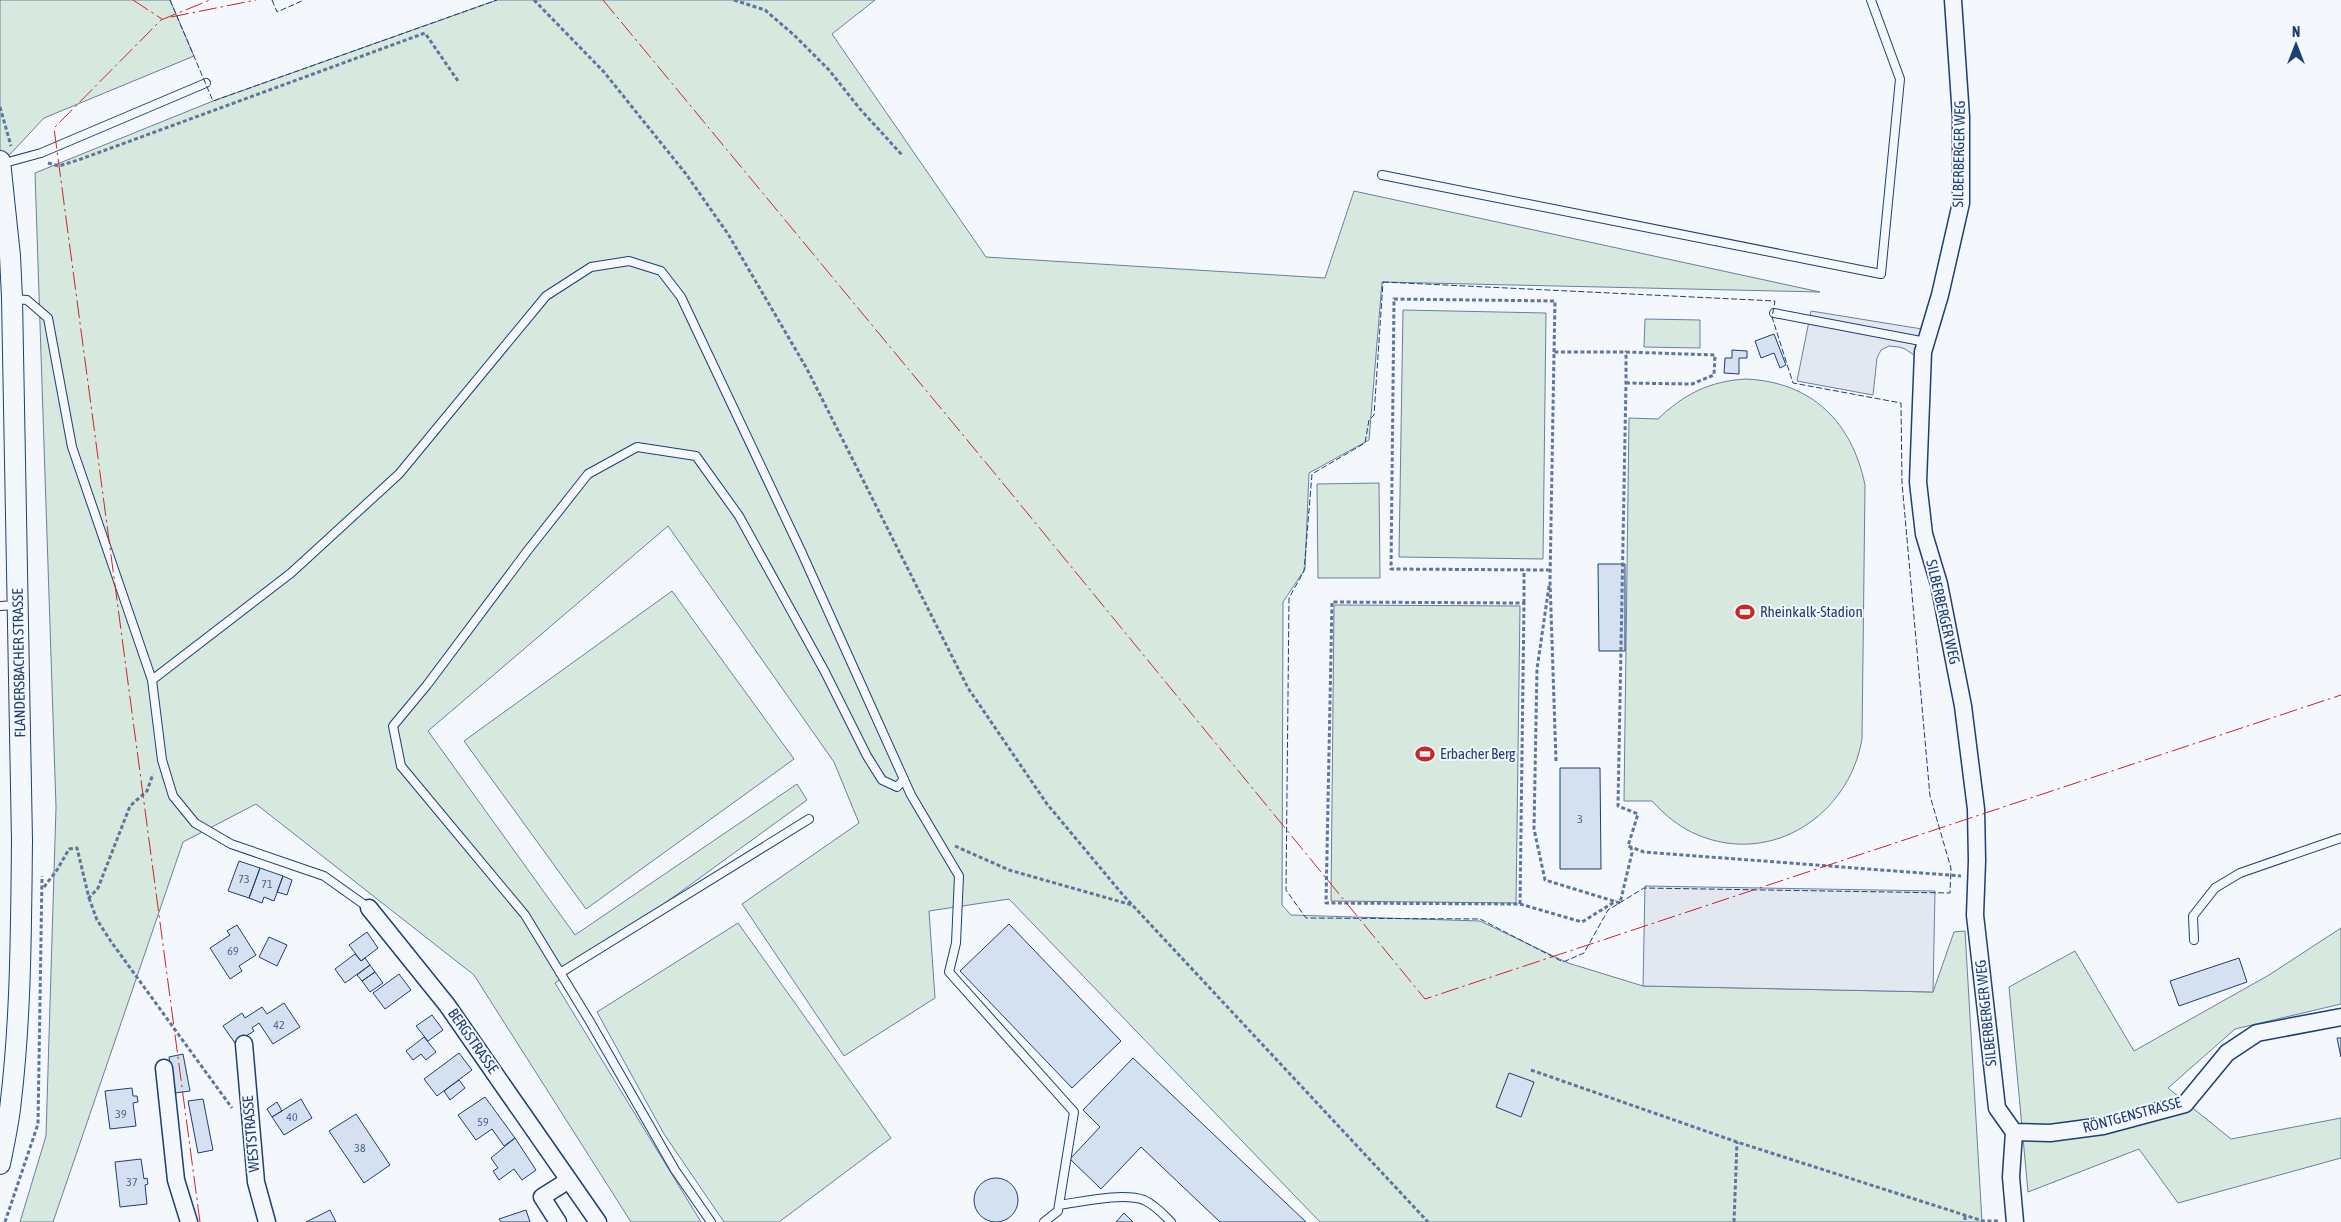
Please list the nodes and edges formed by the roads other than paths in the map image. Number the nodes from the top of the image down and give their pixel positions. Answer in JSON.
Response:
{"nodes":[{"id":1,"x":1871,"y":0,"type":"edge"},
{"id":2,"x":1953,"y":0,"type":"edge"},
{"id":3,"x":206,"y":83,"type":"dead end"},
{"id":4,"x":0,"y":162,"type":"edge"},
{"id":5,"x":1382,"y":175,"type":"dead end"},
{"id":6,"x":12,"y":298,"type":"junction"},
{"id":7,"x":1774,"y":313,"type":"dead end"},
{"id":8,"x":1926,"y":342,"type":"junction"},
{"id":9,"x":9,"y":606,"type":"edge"},
{"id":10,"x":152,"y":680,"type":"junction"},
{"id":11,"x":904,"y":779,"type":"junction"},
{"id":12,"x":809,"y":819,"type":"dead end"},
{"id":13,"x":2341,"y":838,"type":"edge"},
{"id":14,"x":370,"y":908,"type":"joint"},
{"id":15,"x":2194,"y":940,"type":"dead end"},
{"id":16,"x":560,"y":973,"type":"junction"},
{"id":17,"x":2341,"y":1017,"type":"edge"},
{"id":18,"x":244,"y":1044,"type":"dead end"},
{"id":19,"x":164,"y":1068,"type":"dead end"},
{"id":20,"x":2014,"y":1132,"type":"junction"},
{"id":21,"x":0,"y":1164,"type":"edge"},
{"id":22,"x":568,"y":1180,"type":"junction"},
{"id":23,"x":1059,"y":1205,"type":"junction"},
{"id":24,"x":2015,"y":1221,"type":"edge"},
{"id":25,"x":188,"y":1222,"type":"edge"},
{"id":26,"x":268,"y":1222,"type":"edge"},
{"id":27,"x":558,"y":1222,"type":"edge"},
{"id":28,"x":598,"y":1222,"type":"edge"},
{"id":29,"x":711,"y":1222,"type":"edge"},
{"id":30,"x":1046,"y":1222,"type":"edge"},
{"id":31,"x":1171,"y":1222,"type":"edge"}],
"edges":[{"from":1,"to":5,"type":"lane"},
{"from":2,"to":8,"type":"street","name":"SILBERBERGER WEG"},
{"from":3,"to":4,"type":"lane"},
{"from":4,"to":6,"type":"street","name":"FLANDERSBACHER STRASSE"},
{"from":6,"to":9,"type":"street","name":"FLANDERSBACHER STRASSE"},
{"from":6,"to":10,"type":"lane"},
{"from":7,"to":8,"type":"lane"},
{"from":8,"to":20,"type":"street","name":"SILBERBERGER WEG"},
{"from":9,"to":21,"type":"street","name":"FLANDERSBACHER STRASSE"},
{"from":10,"to":11,"type":"lane"},
{"from":10,"to":14,"type":"lane"},
{"from":11,"to":16,"type":"lane"},
{"from":11,"to":23,"type":"lane"},
{"from":12,"to":16,"type":"lane"},
{"from":13,"to":15,"type":"lane"},
{"from":14,"to":22,"type":"street","name":"BERGSTRASSE"},
{"from":16,"to":29,"type":"lane"},
{"from":17,"to":20,"type":"street","name":"RÖNTGENSTRASSE"},
{"from":18,"to":26,"type":"street","name":"WESTSTRASSE"},
{"from":19,"to":25,"type":"street"},
{"from":20,"to":24,"type":"street"},
{"from":22,"to":27,"type":"street"},
{"from":22,"to":28,"type":"street","name":"BERGSTRASSE"},
{"from":23,"to":30,"type":"lane"},
{"from":23,"to":31,"type":"lane"}]}
